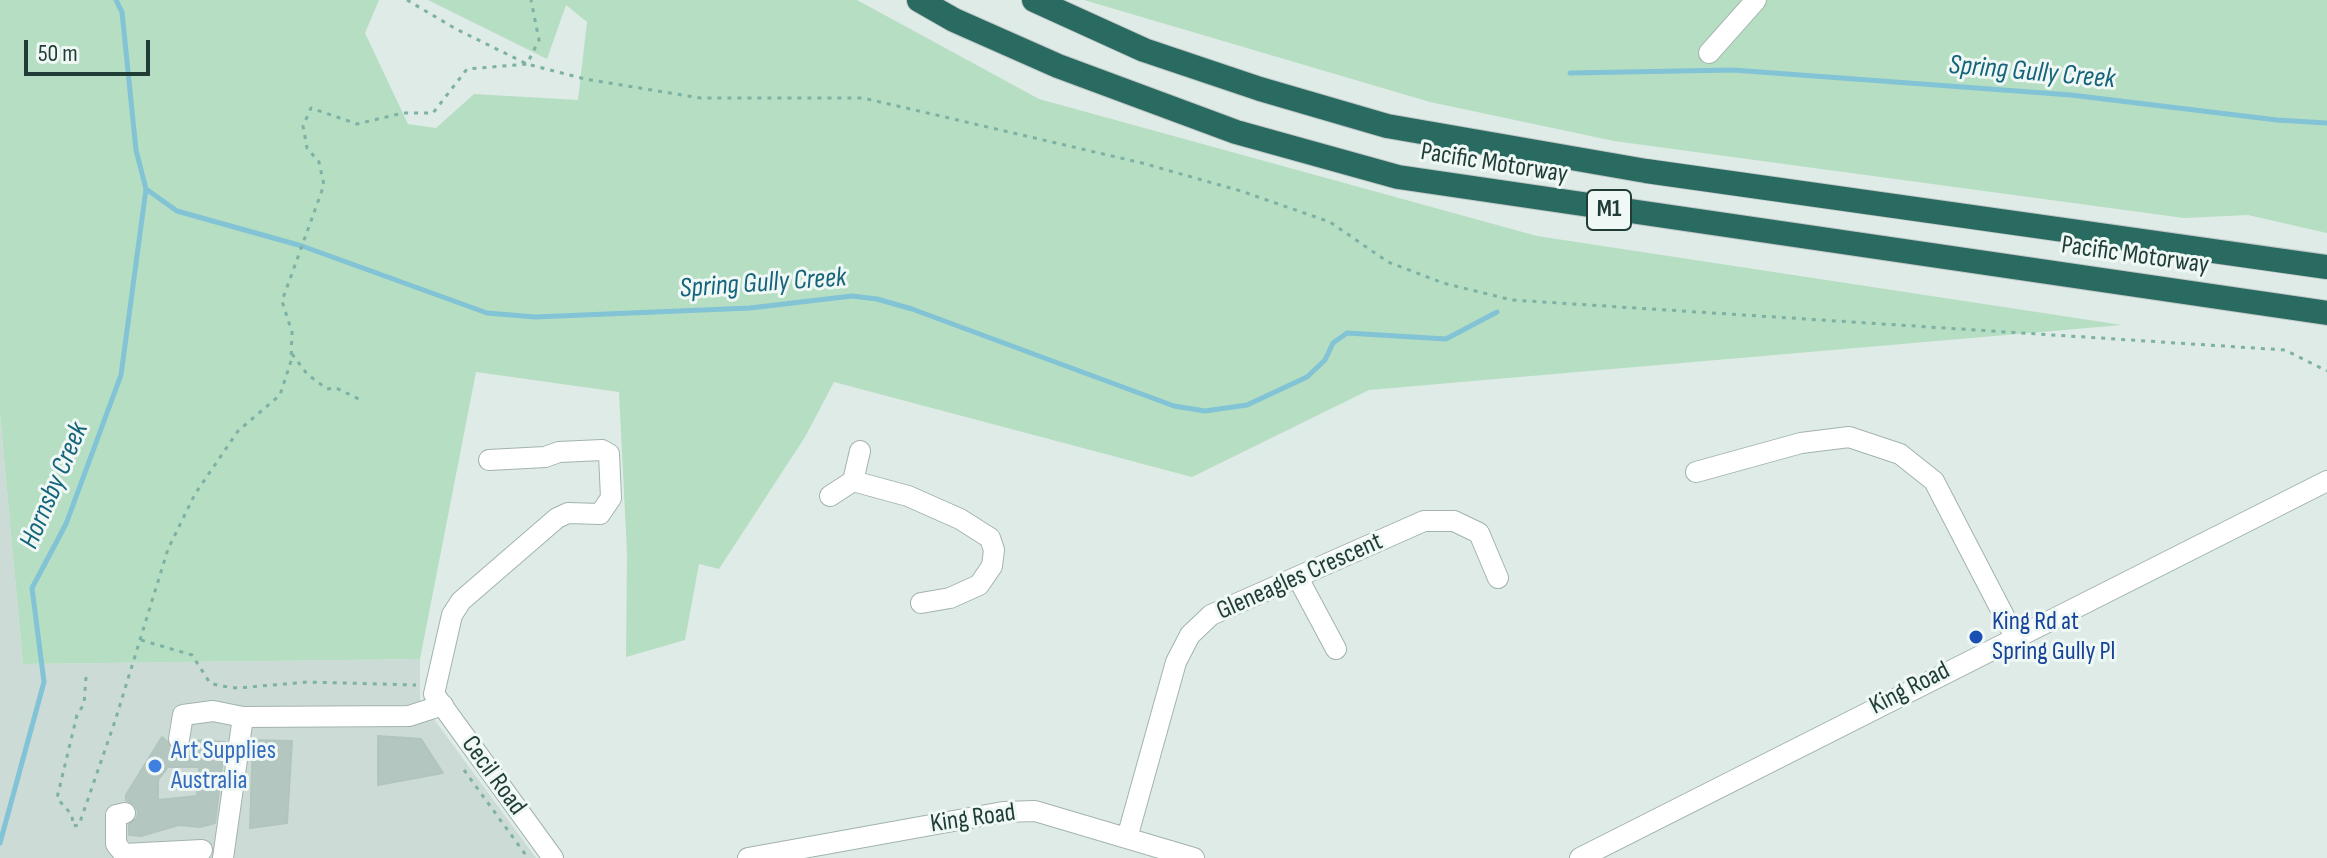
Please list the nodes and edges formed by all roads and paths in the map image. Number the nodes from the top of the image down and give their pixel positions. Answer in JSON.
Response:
{"nodes":[{"id":1,"x":407,"y":0,"type":"edge"},
{"id":2,"x":531,"y":0,"type":"edge"},
{"id":3,"x":919,"y":0,"type":"edge"},
{"id":4,"x":1034,"y":0,"type":"edge"},
{"id":5,"x":1756,"y":0,"type":"edge"},
{"id":6,"x":1709,"y":53,"type":"dead end"},
{"id":7,"x":527,"y":64,"type":"junction"},
{"id":8,"x":2327,"y":267,"type":"edge"},
{"id":9,"x":2327,"y":313,"type":"edge"},
{"id":10,"x":292,"y":354,"type":"junction"},
{"id":11,"x":2327,"y":371,"type":"edge"},
{"id":12,"x":361,"y":400,"type":"dead end"},
{"id":13,"x":860,"y":451,"type":"dead end"},
{"id":14,"x":489,"y":460,"type":"dead end"},
{"id":15,"x":1696,"y":472,"type":"dead end"},
{"id":16,"x":853,"y":481,"type":"junction"},
{"id":17,"x":2327,"y":481,"type":"edge"},
{"id":18,"x":830,"y":496,"type":"dead end"},
{"id":19,"x":1298,"y":578,"type":"junction"},
{"id":20,"x":1498,"y":578,"type":"dead end"},
{"id":21,"x":921,"y":603,"type":"dead end"},
{"id":22,"x":2015,"y":637,"type":"junction"},
{"id":23,"x":141,"y":640,"type":"junction"},
{"id":24,"x":1336,"y":649,"type":"dead end"},
{"id":25,"x":86,"y":677,"type":"dead end"},
{"id":26,"x":438,"y":700,"type":"junction"},
{"id":27,"x":243,"y":717,"type":"junction"},
{"id":28,"x":179,"y":739,"type":"dead end"},
{"id":29,"x":464,"y":770,"type":"dead end"},
{"id":30,"x":125,"y":813,"type":"dead end"},
{"id":31,"x":228,"y":835,"type":"junction"},
{"id":32,"x":1127,"y":838,"type":"junction"},
{"id":33,"x":199,"y":854,"type":"edge"},
{"id":34,"x":223,"y":858,"type":"edge"},
{"id":35,"x":528,"y":858,"type":"edge"},
{"id":36,"x":553,"y":858,"type":"edge"},
{"id":37,"x":748,"y":858,"type":"edge"},
{"id":38,"x":1194,"y":858,"type":"edge"},
{"id":39,"x":1580,"y":858,"type":"edge"}],
"edges":[{"from":1,"to":7,"type":"path"},
{"from":2,"to":7,"type":"path"},
{"from":3,"to":9,"type":"highway","name":"Pacific Motorway","number":"M1"},
{"from":4,"to":8,"type":"highway","name":"Pacific Motorway","number":"M1"},
{"from":5,"to":6,"type":"street"},
{"from":7,"to":10,"type":"path"},
{"from":7,"to":11,"type":"path"},
{"from":10,"to":12,"type":"path"},
{"from":10,"to":23,"type":"path"},
{"from":13,"to":16,"type":"street"},
{"from":14,"to":26,"type":"street"},
{"from":15,"to":22,"type":"street"},
{"from":16,"to":18,"type":"street"},
{"from":16,"to":21,"type":"street"},
{"from":17,"to":22,"type":"street","name":"King Road"},
{"from":19,"to":20,"type":"street","name":"Gleneagles Crescent"},
{"from":19,"to":24,"type":"street"},
{"from":19,"to":32,"type":"street","name":"Gleneagles Crescent"},
{"from":22,"to":39,"type":"street","name":"King Road"},
{"from":23,"to":25,"type":"path"},
{"from":23,"to":26,"type":"path"},
{"from":26,"to":27,"type":"street"},
{"from":26,"to":36,"type":"street","name":"Cecil Road"},
{"from":27,"to":28,"type":"street"},
{"from":27,"to":31,"type":"street"},
{"from":29,"to":35,"type":"path"},
{"from":30,"to":33,"type":"street"},
{"from":31,"to":33,"type":"street"},
{"from":31,"to":34,"type":"street"},
{"from":32,"to":37,"type":"street","name":"King Road"},
{"from":32,"to":38,"type":"street","name":"King Road"}]}
